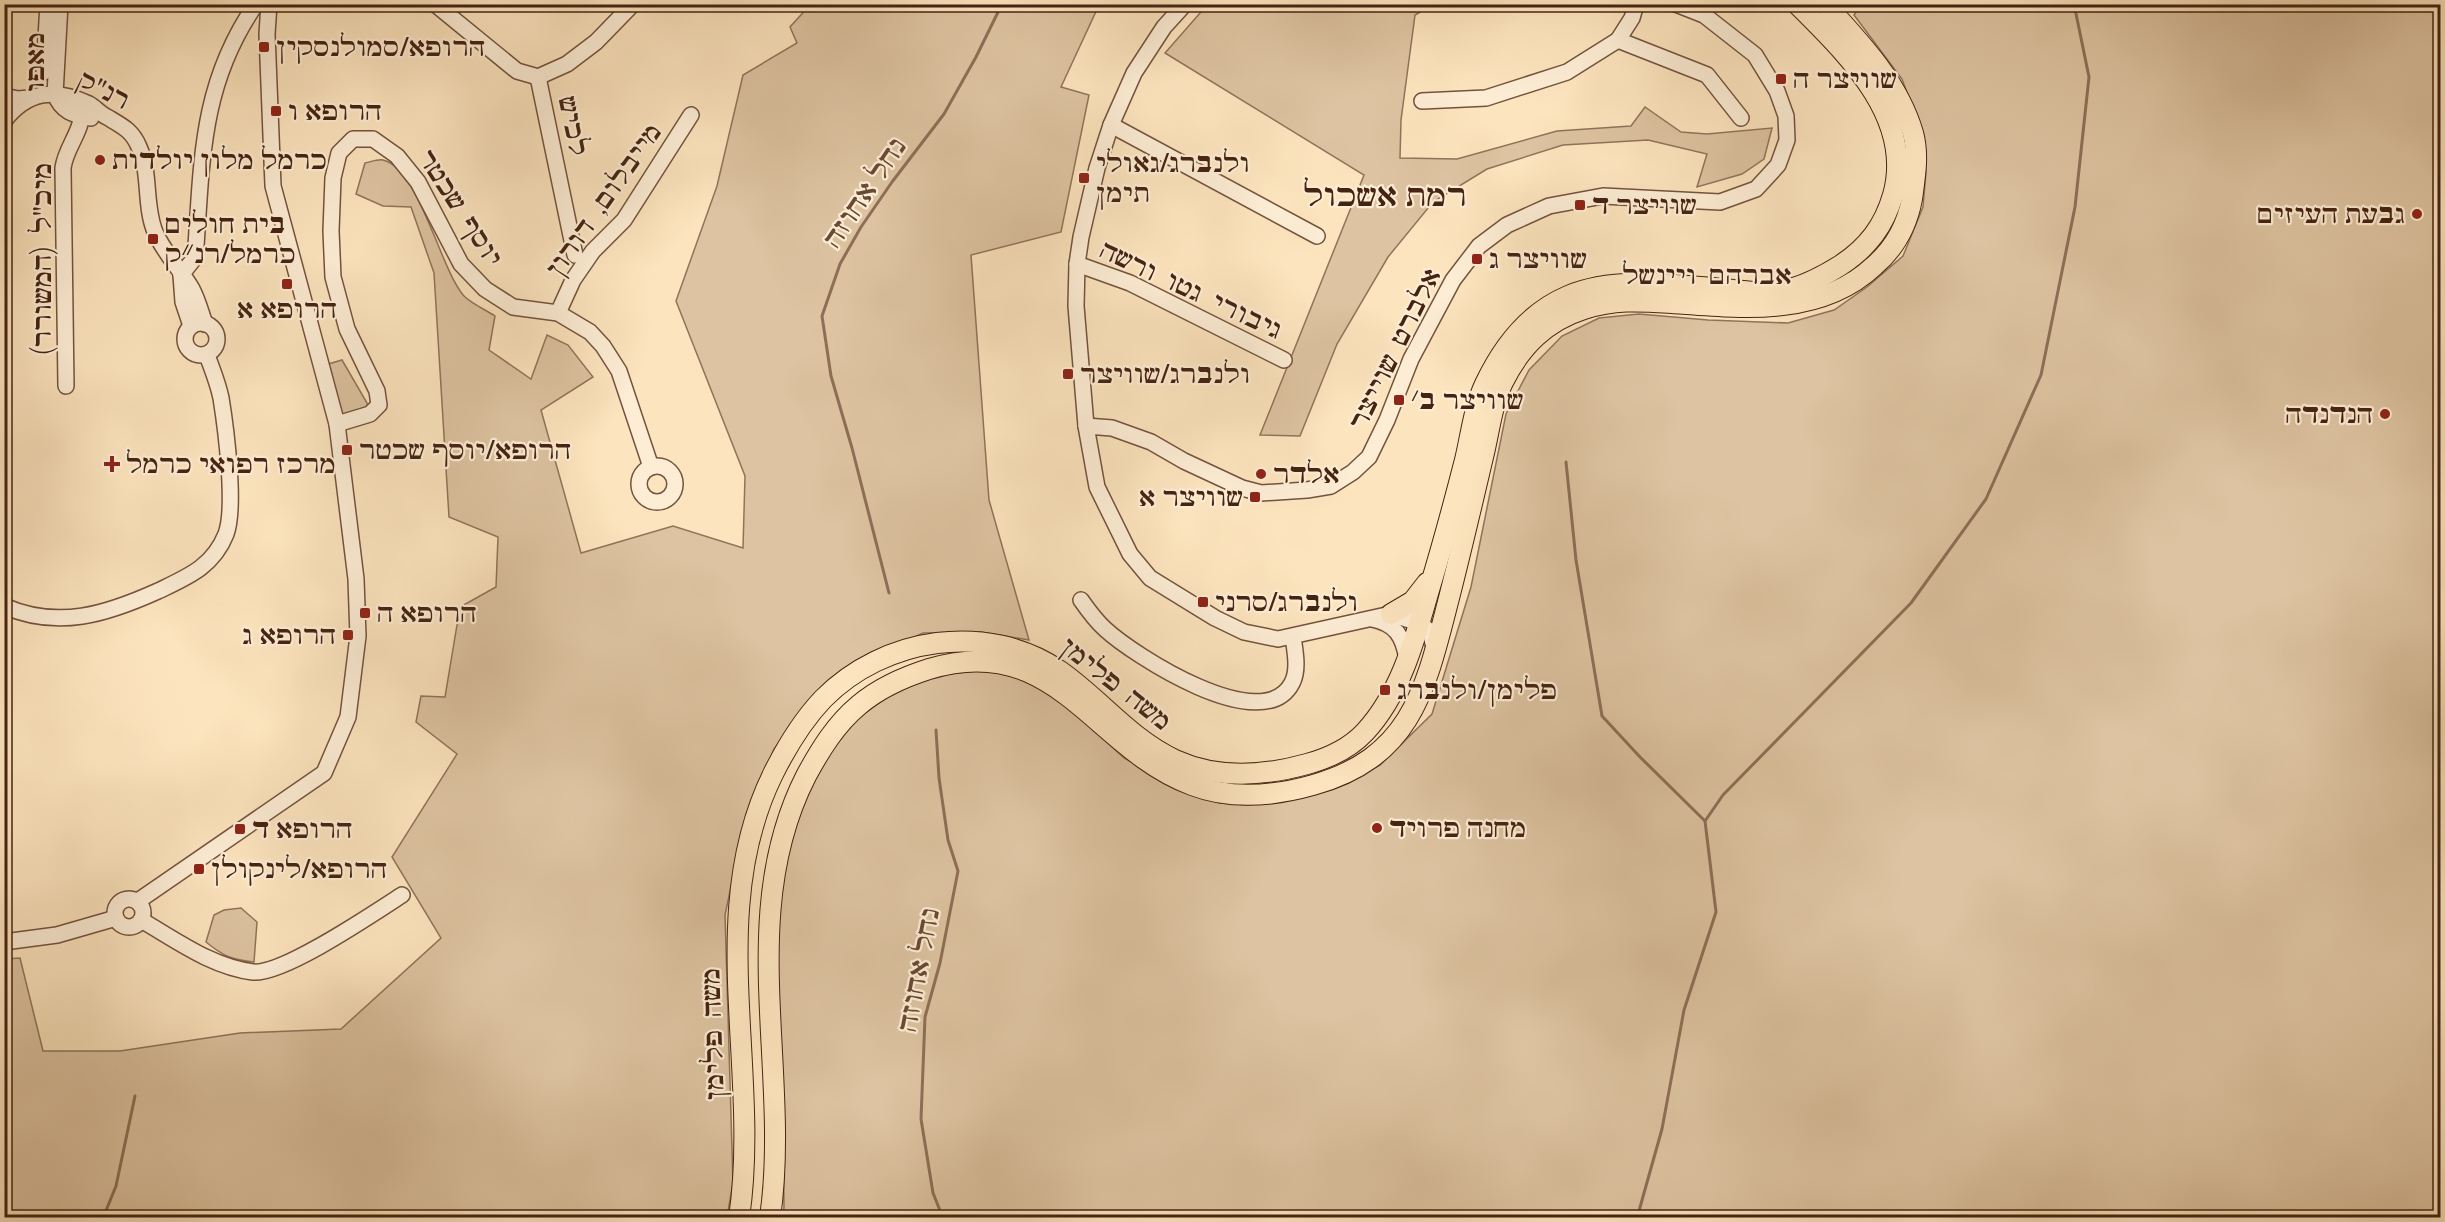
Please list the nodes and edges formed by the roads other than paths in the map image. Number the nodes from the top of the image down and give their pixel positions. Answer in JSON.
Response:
{"nodes":[{"id":1,"x":48,"y":4,"type":"edge"},
{"id":2,"x":60,"y":4,"type":"edge"},
{"id":3,"x":70,"y":4,"type":"edge"},
{"id":4,"x":269,"y":4,"type":"edge"},
{"id":5,"x":435,"y":4,"type":"edge"},
{"id":6,"x":633,"y":4,"type":"edge"},
{"id":7,"x":1185,"y":4,"type":"edge"},
{"id":8,"x":1636,"y":4,"type":"edge"},
{"id":9,"x":1676,"y":4,"type":"edge"},
{"id":10,"x":1797,"y":4,"type":"edge"},
{"id":11,"x":1825,"y":4,"type":"edge"},
{"id":12,"x":254,"y":8,"type":"edge"},
{"id":13,"x":267,"y":25,"type":"junction"},
{"id":14,"x":1618,"y":40,"type":"junction"},
{"id":15,"x":44,"y":72,"type":"dead end"},
{"id":16,"x":538,"y":77,"type":"junction"},
{"id":17,"x":4,"y":96,"type":"edge"},
{"id":18,"x":29,"y":98,"type":"junction"},
{"id":19,"x":66,"y":100,"type":"junction"},
{"id":20,"x":1422,"y":101,"type":"dead end"},
{"id":21,"x":692,"y":115,"type":"dead end"},
{"id":22,"x":1741,"y":118,"type":"dead end"},
{"id":23,"x":4,"y":121,"type":"edge"},
{"id":24,"x":1111,"y":125,"type":"junction"},
{"id":25,"x":1317,"y":236,"type":"dead end"},
{"id":26,"x":575,"y":255,"type":"dead end"},
{"id":27,"x":1077,"y":264,"type":"junction"},
{"id":28,"x":181,"y":275,"type":"junction"},
{"id":29,"x":558,"y":313,"type":"junction"},
{"id":30,"x":198,"y":325,"type":"junction"},
{"id":31,"x":207,"y":355,"type":"junction"},
{"id":32,"x":1284,"y":360,"type":"dead end"},
{"id":33,"x":66,"y":386,"type":"dead end"},
{"id":34,"x":338,"y":424,"type":"junction"},
{"id":35,"x":1086,"y":426,"type":"junction"},
{"id":36,"x":651,"y":467,"type":"dead end"},
{"id":37,"x":1434,"y":574,"type":"junction"},
{"id":38,"x":1081,"y":600,"type":"dead end"},
{"id":39,"x":4,"y":606,"type":"edge"},
{"id":40,"x":1382,"y":617,"type":"junction"},
{"id":41,"x":1419,"y":623,"type":"junction"},
{"id":42,"x":1293,"y":637,"type":"junction"},
{"id":43,"x":1435,"y":652,"type":"junction"},
{"id":44,"x":1407,"y":658,"type":"junction"},
{"id":45,"x":402,"y":895,"type":"dead end"},
{"id":46,"x":138,"y":901,"type":"junction"},
{"id":47,"x":116,"y":918,"type":"junction"},
{"id":48,"x":141,"y":920,"type":"junction"},
{"id":49,"x":4,"y":942,"type":"edge"},
{"id":50,"x":739,"y":1218,"type":"edge"},
{"id":51,"x":770,"y":1218,"type":"edge"}],
"edges":[{"from":1,"to":15,"type":"street"},
{"from":2,"to":19,"type":"street","name":"מאפו"},
{"from":3,"to":19,"type":"street","name":"מאפו"},
{"from":4,"to":13,"type":"street"},
{"from":5,"to":16,"type":"street"},
{"from":6,"to":16,"type":"street"},
{"from":7,"to":24,"type":"street"},
{"from":8,"to":14,"type":"street"},
{"from":9,"to":35,"type":"street","name":"אלברט שוייצר"},
{"from":10,"to":37,"type":"main road","name":"אברהם ויינשל"},
{"from":11,"to":43,"type":"main road","name":"אברהם ויינשל"},
{"from":12,"to":13,"type":"street"},
{"from":12,"to":28,"type":"street"},
{"from":13,"to":34,"type":"street"},
{"from":14,"to":20,"type":"street"},
{"from":14,"to":22,"type":"street"},
{"from":16,"to":26,"type":"street","name":"לכיש"},
{"from":17,"to":18,"type":"street"},
{"from":18,"to":19,"type":"street"},
{"from":18,"to":23,"type":"street"},
{"from":19,"to":28,"type":"street","name":"רנ\"ק"},
{"from":19,"to":33,"type":"street","name":"מיכ\"ל (המשורר)"},
{"from":21,"to":29,"type":"street","name":"מייבלום, דורון"},
{"from":24,"to":25,"type":"street"},
{"from":24,"to":27,"type":"street"},
{"from":27,"to":32,"type":"street","name":"גיבורי גטו ורשה"},
{"from":27,"to":35,"type":"street"},
{"from":28,"to":30,"type":"street","name":"רנ\"ק"},
{"from":29,"to":34,"type":"street","name":"יוסף שכטר"},
{"from":29,"to":36,"type":"street","name":"יוסף שכטר"},
{"from":30,"to":31,"type":"street"},
{"from":30,"to":31,"type":"street"},
{"from":31,"to":39,"type":"street"},
{"from":34,"to":46,"type":"street"},
{"from":35,"to":42,"type":"street"},
{"from":37,"to":40,"type":"main road"},
{"from":37,"to":41,"type":"main road","name":"אברהם ויינשל"},
{"from":38,"to":42,"type":"street"},
{"from":40,"to":41,"type":"street"},
{"from":40,"to":42,"type":"street"},
{"from":40,"to":44,"type":"street"},
{"from":41,"to":43,"type":"street"},
{"from":41,"to":44,"type":"main road","name":"משה פלימן"},
{"from":43,"to":51,"type":"main road","name":"משה פלימן"},
{"from":44,"to":50,"type":"main road","name":"משה פלימן"},
{"from":45,"to":48,"type":"street"},
{"from":46,"to":47,"type":"street"},
{"from":46,"to":48,"type":"street"},
{"from":47,"to":48,"type":"street"},
{"from":47,"to":49,"type":"street"}]}
